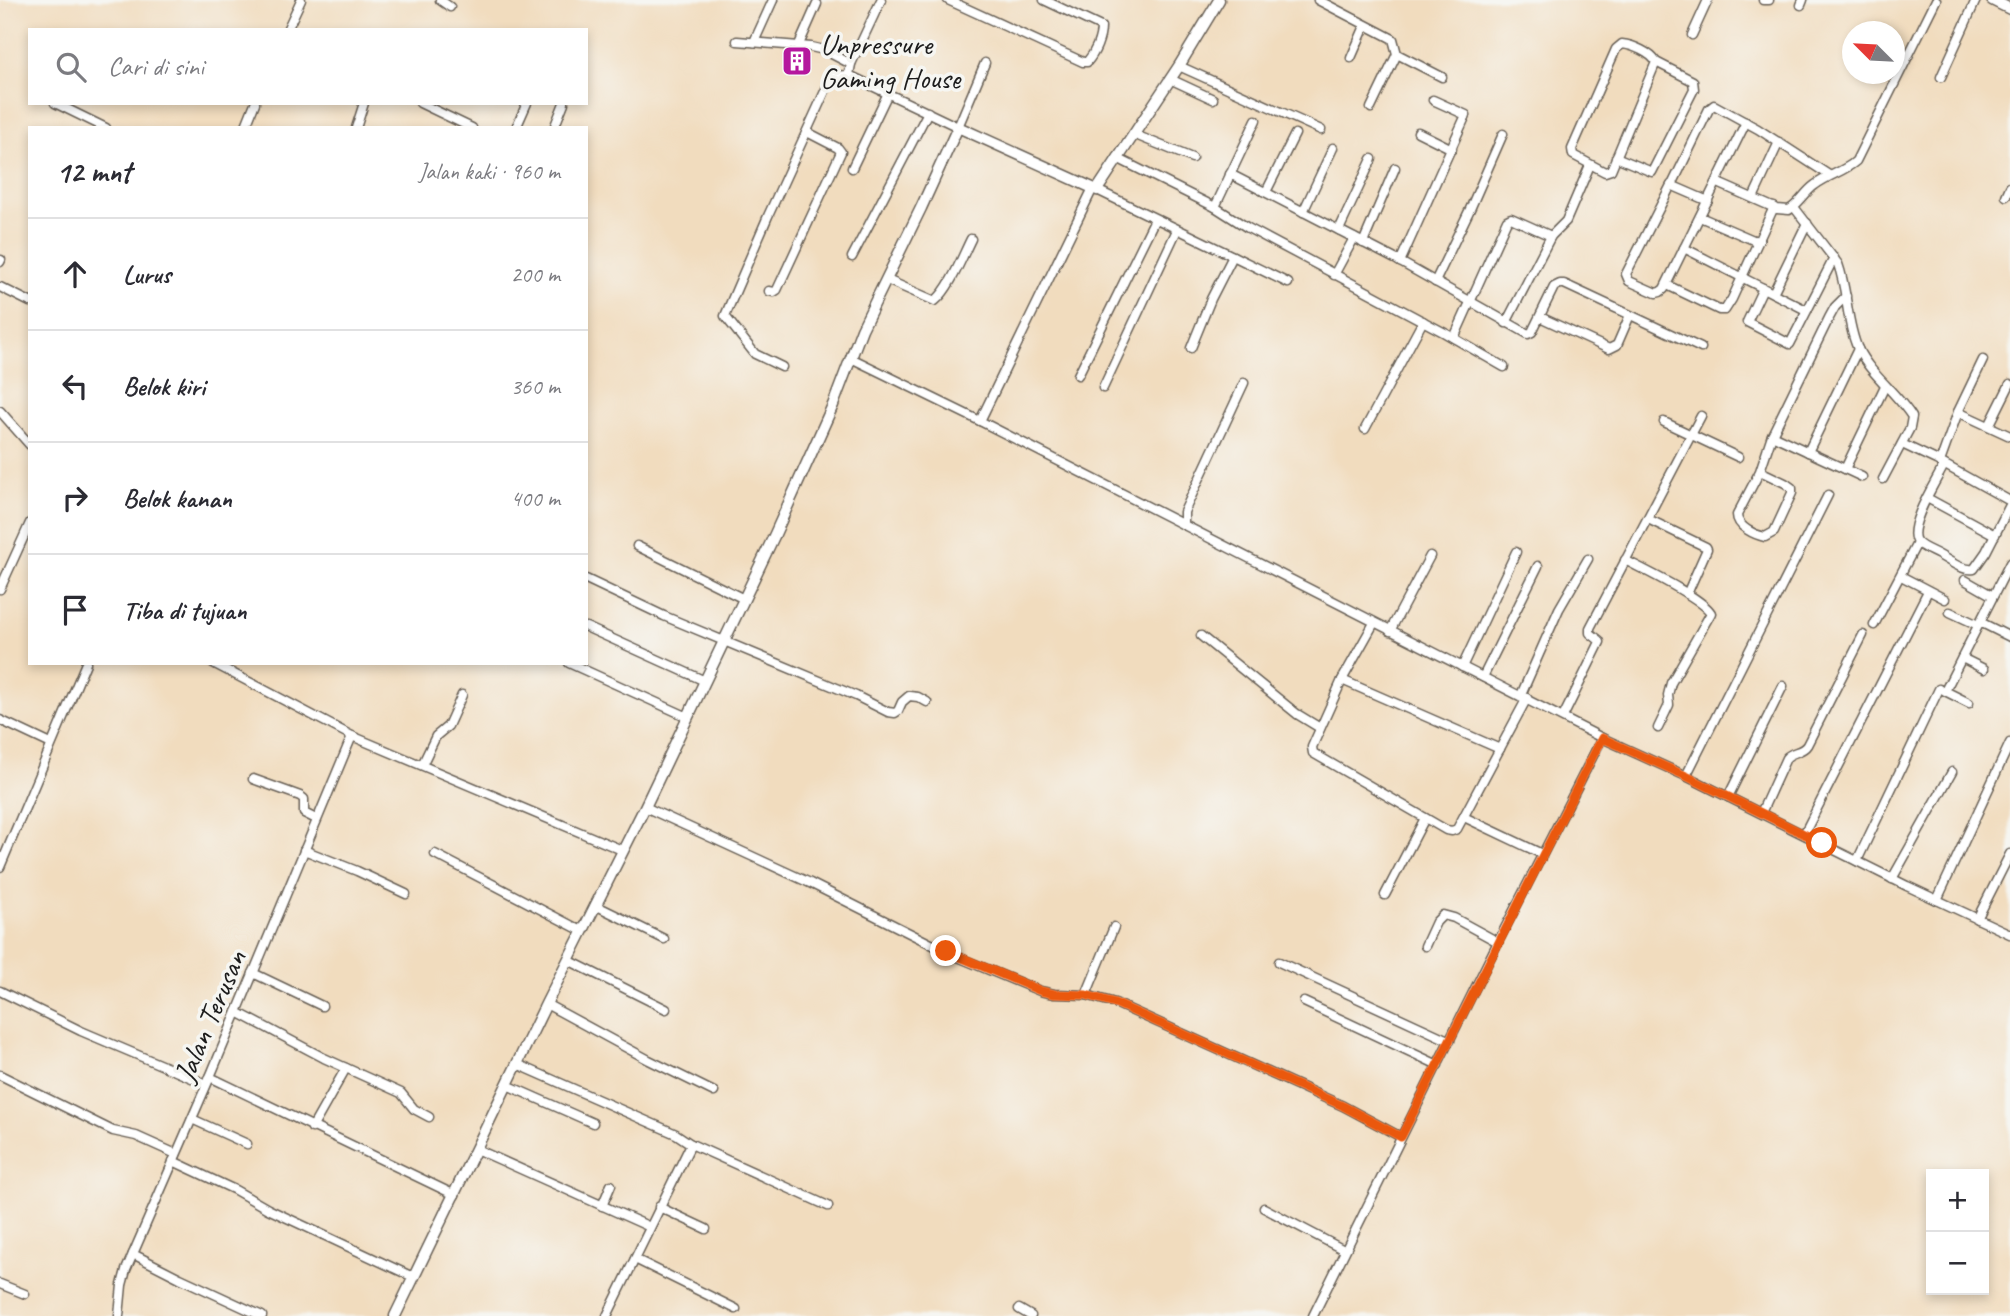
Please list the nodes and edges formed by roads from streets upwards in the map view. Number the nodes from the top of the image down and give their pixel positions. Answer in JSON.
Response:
{"nodes":[{"id":1,"x":301,"y":0,"type":"edge"},
{"id":2,"x":440,"y":0,"type":"edge"},
{"id":3,"x":773,"y":0,"type":"edge"},
{"id":4,"x":881,"y":0,"type":"edge"},
{"id":5,"x":948,"y":0,"type":"edge"},
{"id":6,"x":1044,"y":0,"type":"edge"},
{"id":7,"x":1219,"y":0,"type":"edge"},
{"id":8,"x":1318,"y":0,"type":"edge"},
{"id":9,"x":1708,"y":0,"type":"edge"},
{"id":10,"x":1763,"y":0,"type":"edge"},
{"id":11,"x":1769,"y":0,"type":"edge"},
{"id":12,"x":1936,"y":0,"type":"edge"},
{"id":13,"x":1976,"y":0,"type":"edge"},
{"id":14,"x":1992,"y":0,"type":"edge"},
{"id":15,"x":817,"y":4,"type":"dead end"},
{"id":16,"x":450,"y":6,"type":"dead end"},
{"id":17,"x":2010,"y":9,"type":"edge"},
{"id":18,"x":1365,"y":26,"type":"junction"},
{"id":19,"x":288,"y":28,"type":"edge"},
{"id":20,"x":1692,"y":35,"type":"dead end"},
{"id":21,"x":737,"y":41,"type":"dead end"},
{"id":22,"x":754,"y":42,"type":"junction"},
{"id":23,"x":798,"y":47,"type":"junction"},
{"id":24,"x":1397,"y":54,"type":"junction"},
{"id":25,"x":1351,"y":58,"type":"dead end"},
{"id":26,"x":1656,"y":62,"type":"junction"},
{"id":27,"x":985,"y":63,"type":"dead end"},
{"id":28,"x":851,"y":64,"type":"junction"},
{"id":29,"x":1179,"y":66,"type":"junction"},
{"id":30,"x":849,"y":75,"type":"junction"},
{"id":31,"x":1442,"y":77,"type":"dead end"},
{"id":32,"x":1941,"y":77,"type":"dead end"},
{"id":33,"x":1170,"y":79,"type":"junction"},
{"id":34,"x":888,"y":93,"type":"junction"},
{"id":35,"x":1213,"y":99,"type":"dead end"},
{"id":36,"x":1433,"y":100,"type":"dead end"},
{"id":37,"x":59,"y":105,"type":"edge"},
{"id":38,"x":254,"y":105,"type":"edge"},
{"id":39,"x":363,"y":105,"type":"edge"},
{"id":40,"x":424,"y":105,"type":"edge"},
{"id":41,"x":526,"y":105,"type":"edge"},
{"id":42,"x":563,"y":105,"type":"edge"},
{"id":43,"x":1371,"y":108,"type":"dead end"},
{"id":44,"x":928,"y":112,"type":"junction"},
{"id":45,"x":1256,"y":120,"type":"dead end"},
{"id":46,"x":1746,"y":122,"type":"junction"},
{"id":47,"x":102,"y":126,"type":"edge"},
{"id":48,"x":245,"y":126,"type":"edge"},
{"id":49,"x":357,"y":126,"type":"edge"},
{"id":50,"x":468,"y":126,"type":"edge"},
{"id":51,"x":517,"y":126,"type":"edge"},
{"id":52,"x":555,"y":126,"type":"edge"},
{"id":53,"x":958,"y":127,"type":"junction"},
{"id":54,"x":1321,"y":130,"type":"dead end"},
{"id":55,"x":807,"y":132,"type":"junction"},
{"id":56,"x":1418,"y":132,"type":"dead end"},
{"id":57,"x":1133,"y":134,"type":"junction"},
{"id":58,"x":1295,"y":134,"type":"dead end"},
{"id":59,"x":1503,"y":134,"type":"dead end"},
{"id":60,"x":1779,"y":142,"type":"junction"},
{"id":61,"x":1333,"y":148,"type":"dead end"},
{"id":62,"x":1452,"y":149,"type":"junction"},
{"id":63,"x":1117,"y":158,"type":"junction"},
{"id":64,"x":1192,"y":158,"type":"dead end"},
{"id":65,"x":1616,"y":158,"type":"junction"},
{"id":66,"x":1372,"y":159,"type":"dead end"},
{"id":67,"x":1590,"y":165,"type":"junction"},
{"id":68,"x":852,"y":168,"type":"dead end"},
{"id":69,"x":1395,"y":168,"type":"dead end"},
{"id":70,"x":1230,"y":174,"type":"junction"},
{"id":71,"x":1829,"y":175,"type":"junction"},
{"id":72,"x":1718,"y":183,"type":"junction"},
{"id":73,"x":1672,"y":185,"type":"junction"},
{"id":74,"x":2010,"y":187,"type":"edge"},
{"id":75,"x":1095,"y":189,"type":"junction"},
{"id":76,"x":1266,"y":192,"type":"junction"},
{"id":77,"x":2006,"y":196,"type":"dead end"},
{"id":78,"x":1753,"y":198,"type":"junction"},
{"id":79,"x":1708,"y":201,"type":"junction"},
{"id":80,"x":1215,"y":207,"type":"junction"},
{"id":81,"x":1774,"y":207,"type":"junction"},
{"id":82,"x":1794,"y":207,"type":"junction"},
{"id":83,"x":1303,"y":212,"type":"junction"},
{"id":84,"x":1700,"y":217,"type":"junction"},
{"id":85,"x":1155,"y":219,"type":"junction"},
{"id":86,"x":1807,"y":223,"type":"junction"},
{"id":87,"x":1177,"y":230,"type":"junction"},
{"id":88,"x":1339,"y":230,"type":"junction"},
{"id":89,"x":1551,"y":236,"type":"junction"},
{"id":90,"x":971,"y":239,"type":"dead end"},
{"id":91,"x":1359,"y":241,"type":"junction"},
{"id":92,"x":1758,"y":242,"type":"junction"},
{"id":93,"x":1684,"y":248,"type":"junction"},
{"id":94,"x":1233,"y":256,"type":"junction"},
{"id":95,"x":852,"y":257,"type":"dead end"},
{"id":96,"x":1834,"y":258,"type":"junction"},
{"id":97,"x":1400,"y":262,"type":"junction"},
{"id":98,"x":1334,"y":275,"type":"junction"},
{"id":99,"x":1742,"y":277,"type":"junction"},
{"id":100,"x":887,"y":280,"type":"junction"},
{"id":101,"x":1434,"y":282,"type":"junction"},
{"id":102,"x":1288,"y":283,"type":"dead end"},
{"id":103,"x":1667,"y":285,"type":"junction"},
{"id":104,"x":0,"y":287,"type":"edge"},
{"id":105,"x":1763,"y":288,"type":"junction"},
{"id":106,"x":769,"y":291,"type":"dead end"},
{"id":107,"x":1773,"y":293,"type":"junction"},
{"id":108,"x":1846,"y":296,"type":"junction"},
{"id":109,"x":28,"y":301,"type":"edge"},
{"id":110,"x":1471,"y":301,"type":"junction"},
{"id":111,"x":1806,"y":310,"type":"junction"},
{"id":112,"x":1630,"y":315,"type":"junction"},
{"id":113,"x":1540,"y":317,"type":"junction"},
{"id":114,"x":1423,"y":321,"type":"junction"},
{"id":115,"x":1506,"y":323,"type":"junction"},
{"id":116,"x":1454,"y":338,"type":"junction"},
{"id":117,"x":1191,"y":348,"type":"dead end"},
{"id":118,"x":1701,"y":348,"type":"dead end"},
{"id":119,"x":1858,"y":349,"type":"junction"},
{"id":120,"x":851,"y":358,"type":"junction"},
{"id":121,"x":1983,"y":359,"type":"dead end"},
{"id":122,"x":782,"y":367,"type":"dead end"},
{"id":123,"x":1504,"y":367,"type":"dead end"},
{"id":124,"x":1078,"y":375,"type":"dead end"},
{"id":125,"x":1244,"y":383,"type":"dead end"},
{"id":126,"x":2010,"y":384,"type":"edge"},
{"id":127,"x":1885,"y":386,"type":"junction"},
{"id":128,"x":1104,"y":388,"type":"dead end"},
{"id":129,"x":1958,"y":412,"type":"junction"},
{"id":130,"x":1,"y":413,"type":"edge"},
{"id":131,"x":1701,"y":416,"type":"dead end"},
{"id":132,"x":980,"y":421,"type":"junction"},
{"id":133,"x":1664,"y":422,"type":"dead end"},
{"id":134,"x":1989,"y":426,"type":"junction"},
{"id":135,"x":1366,"y":429,"type":"dead end"},
{"id":136,"x":1692,"y":435,"type":"junction"},
{"id":137,"x":1772,"y":435,"type":"junction"},
{"id":138,"x":2010,"y":436,"type":"edge"},
{"id":139,"x":28,"y":443,"type":"edge"},
{"id":140,"x":1902,"y":444,"type":"junction"},
{"id":141,"x":1808,"y":452,"type":"junction"},
{"id":142,"x":1738,"y":457,"type":"dead end"},
{"id":143,"x":1942,"y":464,"type":"junction"},
{"id":144,"x":1845,"y":469,"type":"junction"},
{"id":145,"x":1760,"y":471,"type":"junction"},
{"id":146,"x":1862,"y":477,"type":"dead end"},
{"id":147,"x":1883,"y":479,"type":"dead end"},
{"id":148,"x":1828,"y":495,"type":"dead end"},
{"id":149,"x":1927,"y":498,"type":"junction"},
{"id":150,"x":2010,"y":503,"type":"edge"},
{"id":151,"x":1648,"y":519,"type":"junction"},
{"id":152,"x":1184,"y":525,"type":"junction"},
{"id":153,"x":28,"y":527,"type":"edge"},
{"id":154,"x":1995,"y":535,"type":"junction"},
{"id":155,"x":1917,"y":542,"type":"junction"},
{"id":156,"x":637,"y":546,"type":"dead end"},
{"id":157,"x":1516,"y":552,"type":"dead end"},
{"id":158,"x":1430,"y":556,"type":"dead end"},
{"id":159,"x":1588,"y":559,"type":"dead end"},
{"id":160,"x":1625,"y":560,"type":"junction"},
{"id":161,"x":2010,"y":563,"type":"edge"},
{"id":162,"x":1538,"y":566,"type":"dead end"},
{"id":163,"x":1901,"y":576,"type":"junction"},
{"id":164,"x":588,"y":580,"type":"edge"},
{"id":165,"x":1965,"y":580,"type":"dead end"},
{"id":166,"x":0,"y":589,"type":"edge"},
{"id":167,"x":1928,"y":591,"type":"junction"},
{"id":168,"x":1687,"y":594,"type":"junction"},
{"id":169,"x":1993,"y":596,"type":"junction"},
{"id":170,"x":744,"y":599,"type":"junction"},
{"id":171,"x":1945,"y":599,"type":"dead end"},
{"id":172,"x":1950,"y":612,"type":"dead end"},
{"id":173,"x":1374,"y":623,"type":"junction"},
{"id":174,"x":1979,"y":624,"type":"junction"},
{"id":175,"x":1874,"y":625,"type":"dead end"},
{"id":176,"x":588,"y":628,"type":"edge"},
{"id":177,"x":1390,"y":631,"type":"junction"},
{"id":178,"x":1863,"y":635,"type":"dead end"},
{"id":179,"x":1201,"y":636,"type":"dead end"},
{"id":180,"x":2010,"y":637,"type":"edge"},
{"id":181,"x":724,"y":642,"type":"junction"},
{"id":182,"x":1962,"y":658,"type":"junction"},
{"id":183,"x":85,"y":665,"type":"edge"},
{"id":184,"x":217,"y":665,"type":"edge"},
{"id":185,"x":573,"y":665,"type":"edge"},
{"id":186,"x":1462,"y":667,"type":"junction"},
{"id":187,"x":1984,"y":669,"type":"dead end"},
{"id":188,"x":1483,"y":677,"type":"junction"},
{"id":189,"x":1342,"y":680,"type":"junction"},
{"id":190,"x":705,"y":681,"type":"junction"},
{"id":191,"x":1783,"y":686,"type":"dead end"},
{"id":192,"x":1939,"y":689,"type":"dead end"},
{"id":193,"x":462,"y":695,"type":"dead end"},
{"id":194,"x":1524,"y":697,"type":"junction"},
{"id":195,"x":927,"y":702,"type":"dead end"},
{"id":196,"x":1969,"y":703,"type":"dead end"},
{"id":197,"x":688,"y":717,"type":"junction"},
{"id":198,"x":1563,"y":717,"type":"junction"},
{"id":199,"x":0,"y":720,"type":"edge"},
{"id":200,"x":1320,"y":727,"type":"junction"},
{"id":201,"x":1658,"y":728,"type":"dead end"},
{"id":202,"x":352,"y":736,"type":"junction"},
{"id":203,"x":1602,"y":738,"type":"junction"},
{"id":204,"x":2010,"y":743,"type":"edge"},
{"id":205,"x":51,"y":744,"type":"junction"},
{"id":206,"x":1500,"y":749,"type":"junction"},
{"id":207,"x":422,"y":765,"type":"junction"},
{"id":208,"x":1952,"y":772,"type":"dead end"},
{"id":209,"x":1686,"y":776,"type":"junction"},
{"id":210,"x":253,"y":779,"type":"dead end"},
{"id":211,"x":1728,"y":797,"type":"junction"},
{"id":212,"x":645,"y":807,"type":"junction"},
{"id":213,"x":1761,"y":813,"type":"junction"},
{"id":214,"x":1464,"y":817,"type":"junction"},
{"id":215,"x":1425,"y":818,"type":"junction"},
{"id":216,"x":316,"y":819,"type":"junction"},
{"id":217,"x":1804,"y":834,"type":"junction"},
{"id":218,"x":304,"y":850,"type":"junction"},
{"id":219,"x":622,"y":850,"type":"junction"},
{"id":220,"x":435,"y":854,"type":"dead end"},
{"id":221,"x":1542,"y":854,"type":"junction"},
{"id":222,"x":2010,"y":854,"type":"edge"},
{"id":223,"x":1857,"y":861,"type":"junction"},
{"id":224,"x":0,"y":867,"type":"edge"},
{"id":225,"x":1892,"y":878,"type":"junction"},
{"id":226,"x":406,"y":894,"type":"dead end"},
{"id":227,"x":1385,"y":895,"type":"dead end"},
{"id":228,"x":1937,"y":900,"type":"junction"},
{"id":229,"x":595,"y":905,"type":"junction"},
{"id":230,"x":1977,"y":919,"type":"junction"},
{"id":231,"x":1114,"y":928,"type":"dead end"},
{"id":232,"x":582,"y":931,"type":"junction"},
{"id":233,"x":2010,"y":934,"type":"edge"},
{"id":234,"x":664,"y":939,"type":"dead end"},
{"id":235,"x":1498,"y":942,"type":"junction"},
{"id":236,"x":1425,"y":946,"type":"dead end"},
{"id":237,"x":568,"y":960,"type":"junction"},
{"id":238,"x":1279,"y":962,"type":"dead end"},
{"id":239,"x":253,"y":973,"type":"junction"},
{"id":240,"x":0,"y":991,"type":"edge"},
{"id":241,"x":1086,"y":995,"type":"junction"},
{"id":242,"x":1304,"y":1002,"type":"dead end"},
{"id":243,"x":546,"y":1004,"type":"junction"},
{"id":244,"x":322,"y":1006,"type":"dead end"},
{"id":245,"x":666,"y":1009,"type":"dead end"},
{"id":246,"x":237,"y":1012,"type":"junction"},
{"id":247,"x":1450,"y":1041,"type":"junction"},
{"id":248,"x":517,"y":1064,"type":"junction"},
{"id":249,"x":1438,"y":1065,"type":"junction"},
{"id":250,"x":346,"y":1068,"type":"junction"},
{"id":251,"x":0,"y":1075,"type":"edge"},
{"id":252,"x":208,"y":1081,"type":"junction"},
{"id":253,"x":507,"y":1085,"type":"junction"},
{"id":254,"x":714,"y":1092,"type":"dead end"},
{"id":255,"x":429,"y":1117,"type":"dead end"},
{"id":256,"x":192,"y":1119,"type":"junction"},
{"id":257,"x":593,"y":1123,"type":"dead end"},
{"id":258,"x":312,"y":1128,"type":"junction"},
{"id":259,"x":1401,"y":1137,"type":"junction"},
{"id":260,"x":247,"y":1144,"type":"dead end"},
{"id":261,"x":691,"y":1144,"type":"junction"},
{"id":262,"x":476,"y":1149,"type":"junction"},
{"id":263,"x":174,"y":1157,"type":"junction"},
{"id":264,"x":611,"y":1185,"type":"dead end"},
{"id":265,"x":454,"y":1195,"type":"junction"},
{"id":266,"x":602,"y":1206,"type":"junction"},
{"id":267,"x":828,"y":1206,"type":"dead end"},
{"id":268,"x":659,"y":1207,"type":"junction"},
{"id":269,"x":1264,"y":1208,"type":"dead end"},
{"id":270,"x":650,"y":1227,"type":"junction"},
{"id":271,"x":706,"y":1229,"type":"dead end"},
{"id":272,"x":1344,"y":1250,"type":"junction"},
{"id":273,"x":133,"y":1254,"type":"junction"},
{"id":274,"x":635,"y":1259,"type":"junction"},
{"id":275,"x":413,"y":1278,"type":"junction"},
{"id":276,"x":0,"y":1283,"type":"edge"},
{"id":277,"x":25,"y":1294,"type":"dead end"},
{"id":278,"x":1019,"y":1309,"type":"dead end"},
{"id":279,"x":736,"y":1310,"type":"dead end"},
{"id":280,"x":119,"y":1316,"type":"edge"},
{"id":281,"x":262,"y":1316,"type":"edge"},
{"id":282,"x":395,"y":1316,"type":"edge"},
{"id":283,"x":607,"y":1316,"type":"edge"},
{"id":284,"x":1031,"y":1316,"type":"edge"},
{"id":285,"x":1313,"y":1316,"type":"edge"}],
"edges":[{"from":1,"to":19,"type":"street"},
{"from":2,"to":16,"type":"street"},
{"from":3,"to":22,"type":"street"},
{"from":4,"to":28,"type":"street"},
{"from":5,"to":6,"type":"street"},
{"from":7,"to":29,"type":"street"},
{"from":8,"to":18,"type":"street"},
{"from":9,"to":20,"type":"street"},
{"from":10,"to":11,"type":"street"},
{"from":12,"to":71,"type":"street"},
{"from":13,"to":32,"type":"street"},
{"from":14,"to":17,"type":"street"},
{"from":15,"to":23,"type":"street"},
{"from":18,"to":24,"type":"street"},
{"from":18,"to":25,"type":"street"},
{"from":21,"to":22,"type":"street"},
{"from":22,"to":23,"type":"street"},
{"from":23,"to":28,"type":"street"},
{"from":24,"to":31,"type":"street"},
{"from":24,"to":43,"type":"street"},
{"from":26,"to":65,"type":"street"},
{"from":26,"to":65,"type":"street"},
{"from":26,"to":67,"type":"street"},
{"from":27,"to":53,"type":"street"},
{"from":28,"to":30,"type":"street"},
{"from":29,"to":33,"type":"street"},
{"from":29,"to":54,"type":"street"},
{"from":30,"to":34,"type":"street"},
{"from":30,"to":55,"type":"street"},
{"from":33,"to":35,"type":"street"},
{"from":33,"to":57,"type":"street"},
{"from":34,"to":44,"type":"street"},
{"from":34,"to":68,"type":"street"},
{"from":36,"to":62,"type":"street"},
{"from":37,"to":47,"type":"street"},
{"from":38,"to":48,"type":"street"},
{"from":39,"to":49,"type":"street"},
{"from":40,"to":50,"type":"street"},
{"from":41,"to":51,"type":"street"},
{"from":42,"to":52,"type":"street"},
{"from":44,"to":53,"type":"street"},
{"from":44,"to":95,"type":"street"},
{"from":45,"to":70,"type":"street"},
{"from":46,"to":60,"type":"street"},
{"from":46,"to":72,"type":"street"},
{"from":46,"to":73,"type":"street"},
{"from":53,"to":75,"type":"street"},
{"from":53,"to":100,"type":"street"},
{"from":55,"to":106,"type":"street"},
{"from":55,"to":122,"type":"street"},
{"from":56,"to":62,"type":"street"},
{"from":57,"to":63,"type":"street"},
{"from":57,"to":64,"type":"street"},
{"from":58,"to":76,"type":"street"},
{"from":59,"to":101,"type":"street"},
{"from":60,"to":71,"type":"street"},
{"from":60,"to":78,"type":"street"},
{"from":61,"to":83,"type":"street"},
{"from":62,"to":97,"type":"street"},
{"from":63,"to":75,"type":"street"},
{"from":63,"to":80,"type":"street"},
{"from":65,"to":67,"type":"street"},
{"from":66,"to":88,"type":"street"},
{"from":67,"to":89,"type":"street"},
{"from":69,"to":91,"type":"street"},
{"from":70,"to":76,"type":"street"},
{"from":70,"to":80,"type":"street"},
{"from":71,"to":82,"type":"street"},
{"from":72,"to":78,"type":"street"},
{"from":72,"to":79,"type":"street"},
{"from":73,"to":79,"type":"street"},
{"from":73,"to":103,"type":"street"},
{"from":74,"to":77,"type":"street"},
{"from":75,"to":85,"type":"street"},
{"from":75,"to":132,"type":"street"},
{"from":76,"to":83,"type":"street"},
{"from":78,"to":81,"type":"street"},
{"from":79,"to":84,"type":"street"},
{"from":80,"to":98,"type":"street"},
{"from":81,"to":82,"type":"street"},
{"from":81,"to":92,"type":"street"},
{"from":82,"to":86,"type":"street"},
{"from":83,"to":88,"type":"street"},
{"from":84,"to":92,"type":"street"},
{"from":84,"to":93,"type":"street"},
{"from":85,"to":87,"type":"street"},
{"from":85,"to":124,"type":"street"},
{"from":86,"to":96,"type":"street"},
{"from":86,"to":107,"type":"street"},
{"from":87,"to":94,"type":"street"},
{"from":87,"to":128,"type":"street"},
{"from":88,"to":91,"type":"street"},
{"from":89,"to":110,"type":"street"},
{"from":89,"to":115,"type":"street"},
{"from":90,"to":100,"type":"street"},
{"from":91,"to":97,"type":"street"},
{"from":91,"to":98,"type":"street"},
{"from":92,"to":99,"type":"street"},
{"from":93,"to":99,"type":"street"},
{"from":93,"to":103,"type":"street"},
{"from":94,"to":102,"type":"street"},
{"from":94,"to":117,"type":"street"},
{"from":96,"to":108,"type":"street"},
{"from":96,"to":111,"type":"street"},
{"from":97,"to":101,"type":"street"},
{"from":98,"to":114,"type":"street"},
{"from":99,"to":103,"type":"street"},
{"from":99,"to":105,"type":"street"},
{"from":100,"to":120,"type":"street"},
{"from":101,"to":110,"type":"street"},
{"from":104,"to":109,"type":"street"},
{"from":105,"to":107,"type":"street"},
{"from":105,"to":111,"type":"street"},
{"from":107,"to":111,"type":"street"},
{"from":108,"to":119,"type":"street"},
{"from":108,"to":137,"type":"street"},
{"from":110,"to":115,"type":"street"},
{"from":110,"to":116,"type":"street"},
{"from":112,"to":113,"type":"street"},
{"from":112,"to":113,"type":"street"},
{"from":112,"to":118,"type":"street"},
{"from":113,"to":115,"type":"street"},
{"from":114,"to":116,"type":"street"},
{"from":114,"to":135,"type":"street"},
{"from":116,"to":123,"type":"street"},
{"from":119,"to":127,"type":"street"},
{"from":119,"to":141,"type":"street"},
{"from":120,"to":132,"type":"street"},
{"from":120,"to":170,"type":"street"},
{"from":121,"to":129,"type":"street"},
{"from":125,"to":152,"type":"street"},
{"from":126,"to":134,"type":"street"},
{"from":127,"to":140,"type":"street"},
{"from":127,"to":144,"type":"street"},
{"from":129,"to":134,"type":"street"},
{"from":129,"to":143,"type":"street"},
{"from":130,"to":139,"type":"street"},
{"from":131,"to":136,"type":"street"},
{"from":132,"to":152,"type":"street"},
{"from":133,"to":136,"type":"street"},
{"from":134,"to":138,"type":"street"},
{"from":136,"to":142,"type":"street"},
{"from":136,"to":151,"type":"street"},
{"from":137,"to":141,"type":"street"},
{"from":137,"to":145,"type":"street"},
{"from":140,"to":143,"type":"street"},
{"from":140,"to":147,"type":"street"},
{"from":141,"to":144,"type":"street"},
{"from":143,"to":149,"type":"street"},
{"from":143,"to":150,"type":"street"},
{"from":144,"to":146,"type":"street"},
{"from":145,"to":145,"type":"street"},
{"from":148,"to":209,"type":"street"},
{"from":149,"to":154,"type":"street"},
{"from":149,"to":155,"type":"street"},
{"from":150,"to":154,"type":"street"},
{"from":151,"to":160,"type":"street"},
{"from":151,"to":168,"type":"street"},
{"from":152,"to":173,"type":"street"},
{"from":153,"to":166,"type":"street"},
{"from":154,"to":155,"type":"street"},
{"from":155,"to":163,"type":"street"},
{"from":156,"to":170,"type":"street"},
{"from":157,"to":186,"type":"street"},
{"from":158,"to":177,"type":"street"},
{"from":159,"to":194,"type":"street"},
{"from":160,"to":168,"type":"street"},
{"from":160,"to":198,"type":"street"},
{"from":161,"to":169,"type":"street"},
{"from":162,"to":188,"type":"street"},
{"from":163,"to":167,"type":"street"},
{"from":163,"to":175,"type":"street"},
{"from":164,"to":181,"type":"street"},
{"from":165,"to":169,"type":"street"},
{"from":167,"to":171,"type":"street"},
{"from":167,"to":217,"type":"street"},
{"from":168,"to":201,"type":"street"},
{"from":169,"to":174,"type":"street"},
{"from":170,"to":181,"type":"street"},
{"from":172,"to":174,"type":"street"},
{"from":173,"to":177,"type":"street"},
{"from":173,"to":189,"type":"street"},
{"from":174,"to":180,"type":"street"},
{"from":174,"to":182,"type":"street"},
{"from":176,"to":190,"type":"street"},
{"from":177,"to":186,"type":"street"},
{"from":178,"to":213,"type":"street"},
{"from":179,"to":200,"type":"street"},
{"from":181,"to":190,"type":"street"},
{"from":181,"to":195,"type":"street"},
{"from":182,"to":187,"type":"street"},
{"from":182,"to":196,"type":"street"},
{"from":183,"to":205,"type":"street"},
{"from":184,"to":202,"type":"street"},
{"from":185,"to":197,"type":"street"},
{"from":186,"to":188,"type":"street"},
{"from":188,"to":194,"type":"street"},
{"from":189,"to":200,"type":"street"},
{"from":189,"to":206,"type":"street"},
{"from":190,"to":197,"type":"street"},
{"from":191,"to":211,"type":"street"},
{"from":192,"to":223,"type":"street"},
{"from":193,"to":207,"type":"street"},
{"from":194,"to":198,"type":"street"},
{"from":194,"to":206,"type":"street"},
{"from":197,"to":212,"type":"street"},
{"from":198,"to":203,"type":"street"},
{"from":199,"to":205,"type":"street"},
{"from":200,"to":215,"type":"street"},
{"from":202,"to":207,"type":"street"},
{"from":202,"to":216,"type":"street","name":"Jalan Terusan"},
{"from":203,"to":209,"type":"street"},
{"from":203,"to":221,"type":"street"},
{"from":204,"to":228,"type":"street"},
{"from":205,"to":224,"type":"street"},
{"from":206,"to":214,"type":"street"},
{"from":207,"to":219,"type":"street"},
{"from":208,"to":225,"type":"street"},
{"from":209,"to":211,"type":"street"},
{"from":210,"to":216,"type":"street"},
{"from":211,"to":213,"type":"street"},
{"from":212,"to":219,"type":"street"},
{"from":212,"to":241,"type":"street"},
{"from":213,"to":217,"type":"street"},
{"from":214,"to":215,"type":"street"},
{"from":214,"to":221,"type":"street"},
{"from":215,"to":227,"type":"street"},
{"from":216,"to":218,"type":"street","name":"Jalan Terusan"},
{"from":217,"to":223,"type":"street"},
{"from":218,"to":226,"type":"street"},
{"from":218,"to":239,"type":"street","name":"Jalan Terusan"},
{"from":219,"to":229,"type":"street"},
{"from":220,"to":232,"type":"street"},
{"from":221,"to":235,"type":"street"},
{"from":222,"to":230,"type":"street"},
{"from":223,"to":225,"type":"street"},
{"from":225,"to":228,"type":"street"},
{"from":228,"to":230,"type":"street"},
{"from":229,"to":232,"type":"street"},
{"from":229,"to":234,"type":"street"},
{"from":230,"to":233,"type":"street"},
{"from":231,"to":241,"type":"street"},
{"from":232,"to":237,"type":"street"},
{"from":235,"to":236,"type":"street"},
{"from":235,"to":247,"type":"street"},
{"from":237,"to":243,"type":"street"},
{"from":237,"to":245,"type":"street"},
{"from":238,"to":247,"type":"street"},
{"from":239,"to":244,"type":"street"},
{"from":239,"to":246,"type":"street","name":"Jalan Terusan"},
{"from":240,"to":252,"type":"street"},
{"from":241,"to":259,"type":"street"},
{"from":242,"to":249,"type":"street"},
{"from":243,"to":248,"type":"street"},
{"from":243,"to":254,"type":"street"},
{"from":246,"to":250,"type":"street"},
{"from":246,"to":252,"type":"street","name":"Jalan Terusan"},
{"from":247,"to":249,"type":"street"},
{"from":248,"to":253,"type":"street"},
{"from":248,"to":261,"type":"street"},
{"from":249,"to":259,"type":"street"},
{"from":250,"to":255,"type":"street"},
{"from":250,"to":258,"type":"street"},
{"from":251,"to":263,"type":"street"},
{"from":252,"to":256,"type":"street","name":"Jalan Terusan"},
{"from":252,"to":258,"type":"street"},
{"from":253,"to":257,"type":"street"},
{"from":253,"to":262,"type":"street"},
{"from":256,"to":260,"type":"street"},
{"from":256,"to":263,"type":"street","name":"Jalan Terusan"},
{"from":258,"to":265,"type":"street"},
{"from":259,"to":272,"type":"street"},
{"from":261,"to":267,"type":"street"},
{"from":261,"to":268,"type":"street"},
{"from":262,"to":265,"type":"street"},
{"from":262,"to":266,"type":"street"},
{"from":263,"to":273,"type":"street","name":"Jalan Terusan"},
{"from":263,"to":275,"type":"street"},
{"from":264,"to":266,"type":"street"},
{"from":265,"to":275,"type":"street"},
{"from":266,"to":270,"type":"street"},
{"from":268,"to":270,"type":"street"},
{"from":268,"to":271,"type":"street"},
{"from":269,"to":272,"type":"street"},
{"from":270,"to":274,"type":"street"},
{"from":272,"to":285,"type":"street"},
{"from":273,"to":280,"type":"street","name":"Jalan Terusan"},
{"from":273,"to":281,"type":"street"},
{"from":274,"to":279,"type":"street"},
{"from":274,"to":283,"type":"street"},
{"from":275,"to":282,"type":"street"},
{"from":276,"to":277,"type":"street"},
{"from":278,"to":284,"type":"street"}]}
